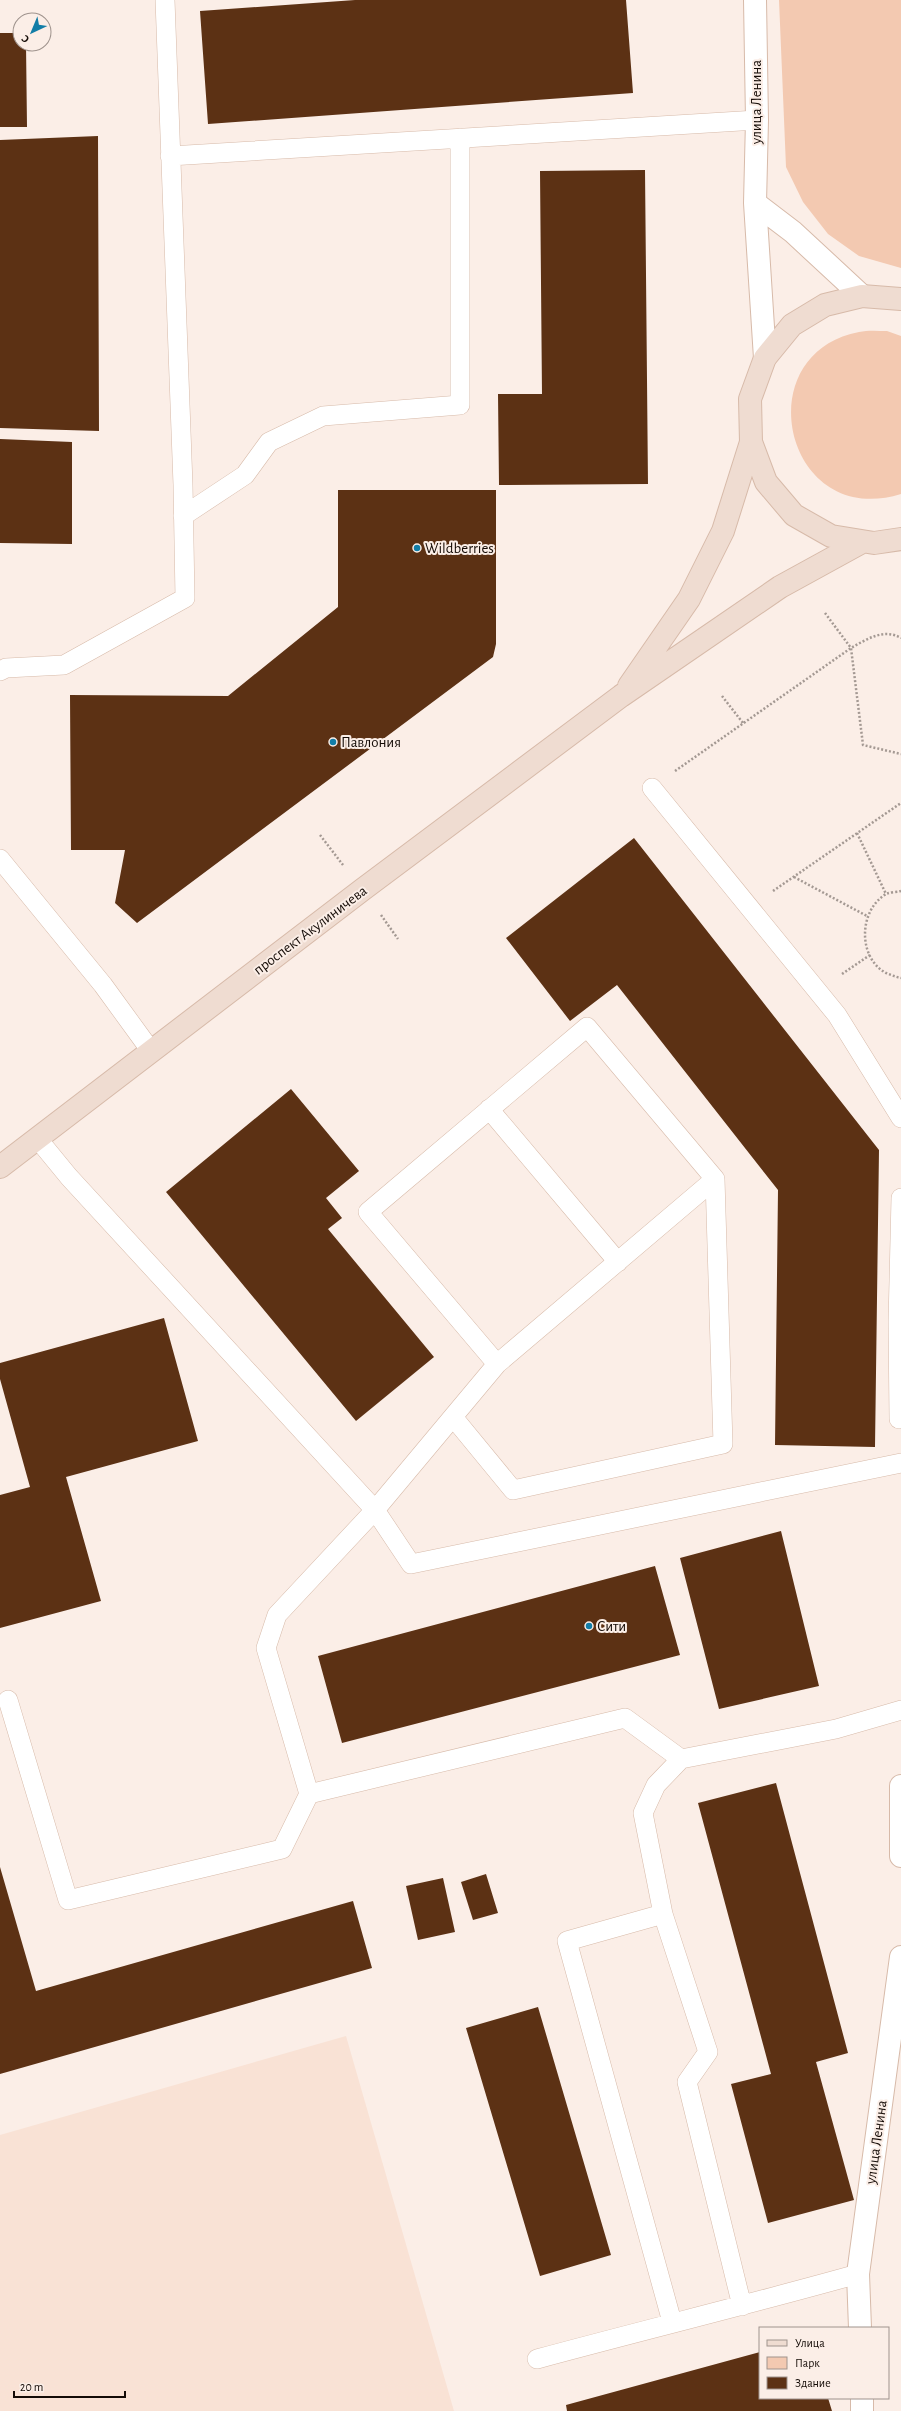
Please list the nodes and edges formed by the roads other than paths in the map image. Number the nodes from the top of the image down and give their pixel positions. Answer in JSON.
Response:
{"nodes":[{"id":1,"x":165,"y":0,"type":"edge"},
{"id":2,"x":755,"y":0,"type":"edge"},
{"id":3,"x":757,"y":120,"type":"junction"},
{"id":4,"x":460,"y":138,"type":"junction"},
{"id":5,"x":170,"y":156,"type":"junction"},
{"id":6,"x":755,"y":203,"type":"junction"},
{"id":7,"x":862,"y":296,"type":"junction"},
{"id":8,"x":901,"y":299,"type":"edge"},
{"id":9,"x":764,"y":358,"type":"junction"},
{"id":10,"x":751,"y":442,"type":"junction"},
{"id":11,"x":183,"y":516,"type":"junction"},
{"id":12,"x":901,"y":539,"type":"edge"},
{"id":13,"x":862,"y":542,"type":"junction"},
{"id":14,"x":0,"y":671,"type":"edge"},
{"id":15,"x":621,"y":696,"type":"junction"},
{"id":16,"x":652,"y":788,"type":"road end"},
{"id":17,"x":0,"y":859,"type":"edge"},
{"id":18,"x":151,"y":1051,"type":"junction"},
{"id":19,"x":489,"y":1109,"type":"junction"},
{"id":20,"x":901,"y":1118,"type":"edge"},
{"id":21,"x":37,"y":1138,"type":"junction"},
{"id":22,"x":0,"y":1167,"type":"edge"},
{"id":23,"x":715,"y":1179,"type":"junction"},
{"id":24,"x":901,"y":1198,"type":"edge"},
{"id":25,"x":618,"y":1262,"type":"junction"},
{"id":26,"x":497,"y":1364,"type":"junction"},
{"id":27,"x":453,"y":1417,"type":"junction"},
{"id":28,"x":899,"y":1419,"type":"dead end"},
{"id":29,"x":901,"y":1463,"type":"edge"},
{"id":30,"x":375,"y":1510,"type":"junction"},
{"id":31,"x":8,"y":1700,"type":"dead end"},
{"id":32,"x":901,"y":1710,"type":"edge"},
{"id":33,"x":680,"y":1759,"type":"junction"},
{"id":34,"x":901,"y":1786,"type":"edge"},
{"id":35,"x":309,"y":1794,"type":"junction"},
{"id":36,"x":901,"y":1856,"type":"edge"},
{"id":37,"x":663,"y":1914,"type":"junction"},
{"id":38,"x":901,"y":1957,"type":"edge"},
{"id":39,"x":858,"y":2274,"type":"junction"},
{"id":40,"x":742,"y":2306,"type":"junction"},
{"id":41,"x":672,"y":2322,"type":"junction"},
{"id":42,"x":860,"y":2327,"type":"edge"},
{"id":43,"x":537,"y":2359,"type":"dead end"},
{"id":44,"x":862,"y":2399,"type":"edge"},
{"id":45,"x":862,"y":2411,"type":"edge"}],
"edges":[{"from":1,"to":5,"type":"lane"},
{"from":2,"to":3,"type":"street","name":"улица Ленина"},
{"from":3,"to":4,"type":"lane"},
{"from":3,"to":6,"type":"street","name":"улица Ленина"},
{"from":4,"to":5,"type":"lane"},
{"from":4,"to":11,"type":"lane"},
{"from":5,"to":11,"type":"lane"},
{"from":6,"to":7,"type":"street"},
{"from":6,"to":9,"type":"street","name":"улица Ленина"},
{"from":7,"to":8,"type":"main road"},
{"from":7,"to":9,"type":"main road"},
{"from":9,"to":10,"type":"main road"},
{"from":10,"to":13,"type":"main road"},
{"from":10,"to":15,"type":"main road"},
{"from":11,"to":14,"type":"lane"},
{"from":12,"to":13,"type":"main road"},
{"from":13,"to":15,"type":"main road","name":"проспект Акулиничева"},
{"from":15,"to":18,"type":"main road","name":"проспект Акулиничева"},
{"from":16,"to":20,"type":"lane"},
{"from":17,"to":18,"type":"lane"},
{"from":18,"to":21,"type":"main road","name":"проспект Акулиничева"},
{"from":19,"to":23,"type":"lane"},
{"from":19,"to":25,"type":"lane"},
{"from":19,"to":26,"type":"lane"},
{"from":21,"to":22,"type":"main road","name":"проспект Акулиничева"},
{"from":21,"to":30,"type":"lane"},
{"from":23,"to":25,"type":"lane"},
{"from":23,"to":27,"type":"lane"},
{"from":24,"to":28,"type":"lane"},
{"from":25,"to":26,"type":"lane"},
{"from":26,"to":27,"type":"lane"},
{"from":27,"to":30,"type":"lane"},
{"from":29,"to":30,"type":"lane"},
{"from":30,"to":35,"type":"lane"},
{"from":31,"to":35,"type":"lane"},
{"from":32,"to":33,"type":"lane"},
{"from":33,"to":35,"type":"lane"},
{"from":33,"to":37,"type":"lane"},
{"from":34,"to":36,"type":"street"},
{"from":37,"to":40,"type":"lane"},
{"from":37,"to":41,"type":"lane"},
{"from":38,"to":39,"type":"street","name":"улица Ленина"},
{"from":39,"to":40,"type":"lane"},
{"from":39,"to":42,"type":"street","name":"улица Ленина"},
{"from":40,"to":41,"type":"lane"},
{"from":41,"to":43,"type":"lane"},
{"from":44,"to":45,"type":"street"}]}
